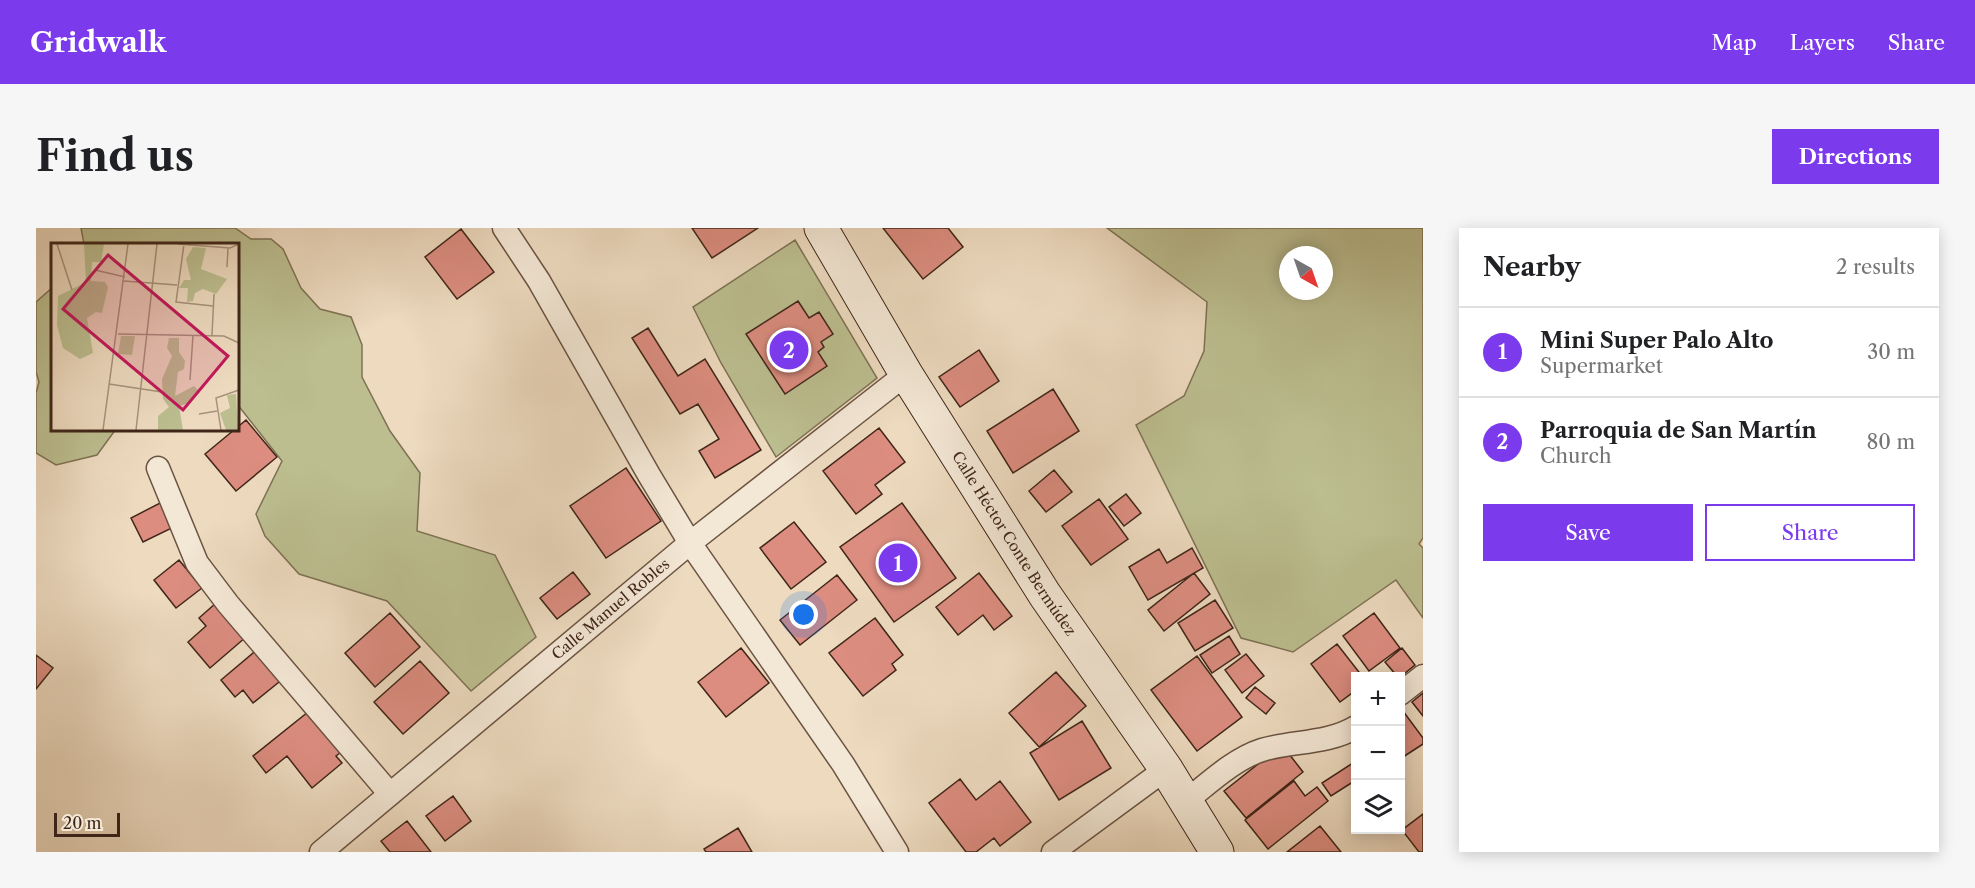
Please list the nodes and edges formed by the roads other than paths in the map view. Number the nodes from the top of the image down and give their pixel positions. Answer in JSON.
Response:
{"nodes":[{"id":1,"x":504,"y":228,"type":"edge"},
{"id":2,"x":821,"y":228,"type":"edge"},
{"id":3,"x":906,"y":374,"type":"junction"},
{"id":4,"x":158,"y":468,"type":"dead end"},
{"id":5,"x":690,"y":543,"type":"junction"},
{"id":6,"x":1423,"y":676,"type":"edge"},
{"id":7,"x":1405,"y":691,"type":"edge"},
{"id":8,"x":1351,"y":730,"type":"edge"},
{"id":9,"x":1166,"y":769,"type":"junction"},
{"id":10,"x":390,"y":794,"type":"junction"},
{"id":11,"x":1186,"y":801,"type":"junction"},
{"id":12,"x":321,"y":852,"type":"edge"},
{"id":13,"x":897,"y":852,"type":"edge"},
{"id":14,"x":1053,"y":852,"type":"edge"},
{"id":15,"x":1217,"y":852,"type":"edge"}],
"edges":[{"from":1,"to":5,"type":"street"},
{"from":2,"to":3,"type":"street","name":"Calle Héctor Conte Bermúdez"},
{"from":3,"to":5,"type":"street","name":"Calle Manuel Robles"},
{"from":3,"to":9,"type":"street","name":"Calle Héctor Conte Bermúdez"},
{"from":4,"to":10,"type":"street"},
{"from":5,"to":10,"type":"street","name":"Calle Manuel Robles"},
{"from":5,"to":13,"type":"street"},
{"from":6,"to":7,"type":"street"},
{"from":8,"to":11,"type":"street"},
{"from":9,"to":11,"type":"street","name":"Calle Héctor Conte Bermúdez"},
{"from":9,"to":14,"type":"street"},
{"from":10,"to":12,"type":"street","name":"Calle Manuel Robles"},
{"from":11,"to":15,"type":"street","name":"Calle Héctor Conte Bermúdez"}]}
